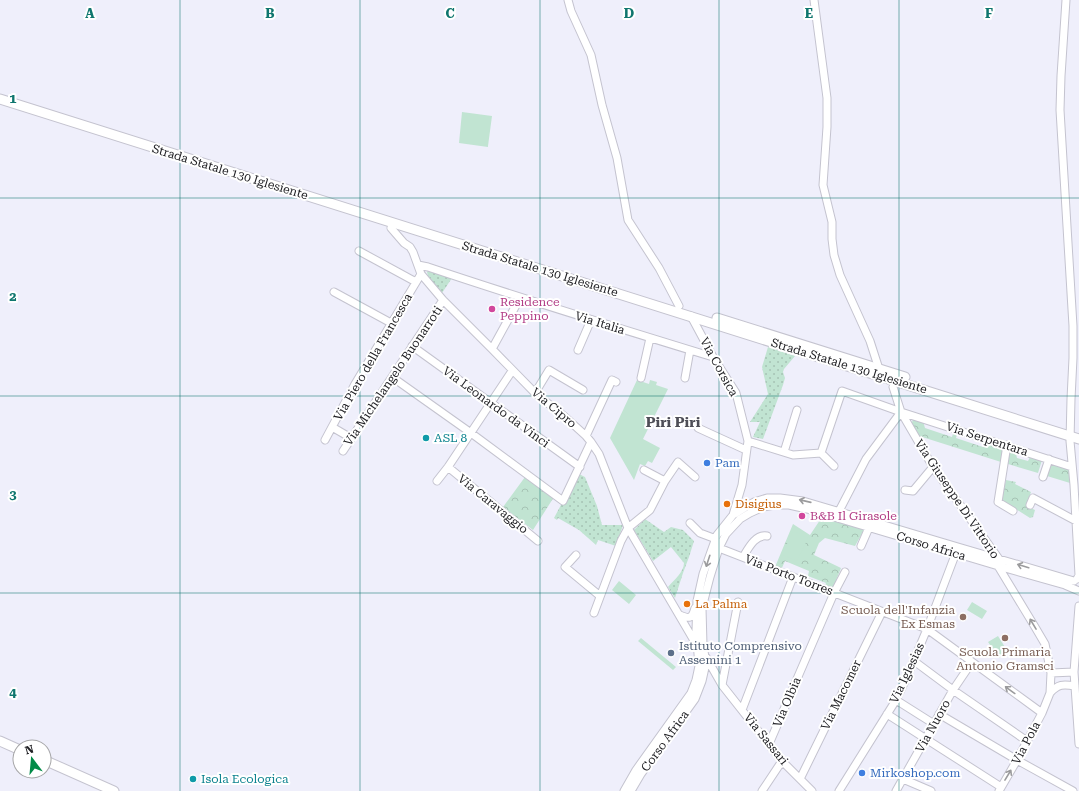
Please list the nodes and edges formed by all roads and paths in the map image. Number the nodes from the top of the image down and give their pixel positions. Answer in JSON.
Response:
{"nodes":[{"id":1,"x":568,"y":0,"type":"edge"},
{"id":2,"x":814,"y":0,"type":"edge"},
{"id":3,"x":1066,"y":0,"type":"edge"},
{"id":4,"x":0,"y":94,"type":"edge"},
{"id":5,"x":0,"y":99,"type":"edge"},
{"id":6,"x":391,"y":228,"type":"dead end"},
{"id":7,"x":360,"y":251,"type":"dead end"},
{"id":8,"x":418,"y":265,"type":"junction"},
{"id":9,"x":421,"y":274,"type":"junction"},
{"id":10,"x":416,"y":282,"type":"junction"},
{"id":11,"x":334,"y":292,"type":"dead end"},
{"id":12,"x":520,"y":298,"type":"junction"},
{"id":13,"x":443,"y":300,"type":"junction"},
{"id":14,"x":679,"y":306,"type":"junction"},
{"id":15,"x":691,"y":316,"type":"junction"},
{"id":16,"x":591,"y":320,"type":"junction"},
{"id":17,"x":391,"y":323,"type":"junction"},
{"id":18,"x":650,"y":338,"type":"junction"},
{"id":19,"x":412,"y":346,"type":"junction"},
{"id":20,"x":492,"y":349,"type":"junction"},
{"id":21,"x":578,"y":350,"type":"dead end"},
{"id":22,"x":690,"y":350,"type":"junction"},
{"id":23,"x":713,"y":357,"type":"junction"},
{"id":24,"x":879,"y":369,"type":"junction"},
{"id":25,"x":512,"y":370,"type":"junction"},
{"id":26,"x":392,"y":377,"type":"junction"},
{"id":27,"x":641,"y":378,"type":"dead end"},
{"id":28,"x":685,"y":378,"type":"dead end"},
{"id":29,"x":616,"y":382,"type":"dead end"},
{"id":30,"x":893,"y":387,"type":"dead end"},
{"id":31,"x":583,"y":390,"type":"dead end"},
{"id":32,"x":535,"y":393,"type":"junction"},
{"id":33,"x":491,"y":403,"type":"junction"},
{"id":34,"x":797,"y":410,"type":"dead end"},
{"id":35,"x":901,"y":412,"type":"junction"},
{"id":36,"x":332,"y":427,"type":"junction"},
{"id":37,"x":698,"y":428,"type":"dead end"},
{"id":38,"x":471,"y":433,"type":"junction"},
{"id":39,"x":1075,"y":435,"type":"edge"},
{"id":40,"x":586,"y":436,"type":"junction"},
{"id":41,"x":351,"y":438,"type":"junction"},
{"id":42,"x":324,"y":440,"type":"dead end"},
{"id":43,"x":748,"y":441,"type":"junction"},
{"id":44,"x":591,"y":442,"type":"junction"},
{"id":45,"x":1007,"y":445,"type":"junction"},
{"id":46,"x":746,"y":450,"type":"junction"},
{"id":47,"x":343,"y":451,"type":"dead end"},
{"id":48,"x":1076,"y":451,"type":"edge"},
{"id":49,"x":784,"y":452,"type":"junction"},
{"id":50,"x":820,"y":452,"type":"junction"},
{"id":51,"x":1048,"y":459,"type":"junction"},
{"id":52,"x":834,"y":466,"type":"dead end"},
{"id":53,"x":448,"y":467,"type":"junction"},
{"id":54,"x":580,"y":467,"type":"junction"},
{"id":55,"x":933,"y":467,"type":"junction"},
{"id":56,"x":1072,"y":467,"type":"junction"},
{"id":57,"x":644,"y":470,"type":"dead end"},
{"id":58,"x":695,"y":477,"type":"dead end"},
{"id":59,"x":1043,"y":477,"type":"dead end"},
{"id":60,"x":437,"y":481,"type":"dead end"},
{"id":61,"x":665,"y":481,"type":"junction"},
{"id":62,"x":742,"y":485,"type":"junction"},
{"id":63,"x":905,"y":490,"type":"dead end"},
{"id":64,"x":742,"y":497,"type":"junction"},
{"id":65,"x":754,"y":502,"type":"junction"},
{"id":66,"x":1030,"y":505,"type":"dead end"},
{"id":67,"x":1077,"y":506,"type":"edge"},
{"id":68,"x":744,"y":507,"type":"junction"},
{"id":69,"x":1013,"y":511,"type":"dead end"},
{"id":70,"x":837,"y":514,"type":"junction"},
{"id":71,"x":733,"y":515,"type":"junction"},
{"id":72,"x":742,"y":518,"type":"junction"},
{"id":73,"x":1076,"y":521,"type":"junction"},
{"id":74,"x":690,"y":523,"type":"dead end"},
{"id":75,"x":871,"y":524,"type":"junction"},
{"id":76,"x":628,"y":528,"type":"junction"},
{"id":77,"x":767,"y":536,"type":"dead end"},
{"id":78,"x":716,"y":539,"type":"junction"},
{"id":79,"x":538,"y":541,"type":"dead end"},
{"id":80,"x":861,"y":546,"type":"dead end"},
{"id":81,"x":719,"y":548,"type":"junction"},
{"id":82,"x":957,"y":550,"type":"junction"},
{"id":83,"x":576,"y":554,"type":"dead end"},
{"id":84,"x":743,"y":558,"type":"junction"},
{"id":85,"x":999,"y":563,"type":"junction"},
{"id":86,"x":845,"y":572,"type":"dead end"},
{"id":87,"x":794,"y":577,"type":"junction"},
{"id":88,"x":1078,"y":578,"type":"edge"},
{"id":89,"x":1078,"y":591,"type":"edge"},
{"id":90,"x":834,"y":593,"type":"junction"},
{"id":91,"x":600,"y":596,"type":"junction"},
{"id":92,"x":697,"y":601,"type":"junction"},
{"id":93,"x":738,"y":602,"type":"dead end"},
{"id":94,"x":1079,"y":606,"type":"edge"},
{"id":95,"x":594,"y":612,"type":"dead end"},
{"id":96,"x":882,"y":612,"type":"junction"},
{"id":97,"x":680,"y":615,"type":"junction"},
{"id":98,"x":927,"y":629,"type":"junction"},
{"id":99,"x":696,"y":630,"type":"junction"},
{"id":100,"x":699,"y":647,"type":"junction"},
{"id":101,"x":914,"y":661,"type":"junction"},
{"id":102,"x":972,"y":662,"type":"junction"},
{"id":103,"x":704,"y":664,"type":"junction"},
{"id":104,"x":1074,"y":672,"type":"junction"},
{"id":105,"x":1051,"y":673,"type":"junction"},
{"id":106,"x":716,"y":678,"type":"junction"},
{"id":107,"x":703,"y":679,"type":"junction"},
{"id":108,"x":722,"y":684,"type":"junction"},
{"id":109,"x":1075,"y":686,"type":"junction"},
{"id":110,"x":953,"y":690,"type":"junction"},
{"id":111,"x":1050,"y":693,"type":"junction"},
{"id":112,"x":896,"y":700,"type":"junction"},
{"id":113,"x":742,"y":710,"type":"junction"},
{"id":114,"x":1042,"y":713,"type":"junction"},
{"id":115,"x":887,"y":714,"type":"junction"},
{"id":116,"x":939,"y":714,"type":"junction"},
{"id":117,"x":934,"y":724,"type":"junction"},
{"id":118,"x":926,"y":738,"type":"junction"},
{"id":119,"x":1027,"y":740,"type":"junction"},
{"id":120,"x":0,"y":741,"type":"edge"},
{"id":121,"x":769,"y":744,"type":"junction"},
{"id":122,"x":1079,"y":744,"type":"edge"},
{"id":123,"x":12,"y":746,"type":"edge"},
{"id":124,"x":1017,"y":760,"type":"junction"},
{"id":125,"x":782,"y":761,"type":"junction"},
{"id":126,"x":52,"y":764,"type":"edge"},
{"id":127,"x":800,"y":779,"type":"junction"},
{"id":128,"x":903,"y":779,"type":"junction"},
{"id":129,"x":1000,"y":789,"type":"edge"},
{"id":130,"x":114,"y":791,"type":"edge"},
{"id":131,"x":624,"y":791,"type":"edge"},
{"id":132,"x":631,"y":791,"type":"edge"},
{"id":133,"x":762,"y":791,"type":"edge"},
{"id":134,"x":812,"y":791,"type":"edge"},
{"id":135,"x":839,"y":791,"type":"edge"},
{"id":136,"x":896,"y":791,"type":"edge"},
{"id":137,"x":931,"y":791,"type":"edge"},
{"id":138,"x":1073,"y":791,"type":"edge"}],
"edges":[{"from":1,"to":14,"type":"street"},
{"from":2,"to":24,"type":"street"},
{"from":3,"to":39,"type":"street"},
{"from":4,"to":14,"type":"main road","name":"Strada Statale 130 Iglesiente"},
{"from":5,"to":15,"type":"main road","name":"Strada Statale 130 Iglesiente"},
{"from":6,"to":8,"type":"street","name":"Via Cipro"},
{"from":7,"to":10,"type":"street"},
{"from":8,"to":9,"type":"street","name":"Via Cipro"},
{"from":8,"to":12,"type":"street","name":"Via Italia"},
{"from":9,"to":10,"type":"street","name":"Via Piero della Francesca"},
{"from":9,"to":13,"type":"street","name":"Via Cipro"},
{"from":10,"to":17,"type":"street","name":"Via Piero della Francesca"},
{"from":11,"to":17,"type":"street"},
{"from":12,"to":16,"type":"street","name":"Via Italia"},
{"from":12,"to":20,"type":"street"},
{"from":13,"to":19,"type":"street","name":"Via Michelangelo Buonarroti"},
{"from":13,"to":20,"type":"street","name":"Via Cipro"},
{"from":14,"to":24,"type":"main road","name":"Strada Statale 130 Iglesiente"},
{"from":15,"to":23,"type":"street","name":"Via Corsica"},
{"from":15,"to":39,"type":"main road","name":"Strada Statale 130 Iglesiente"},
{"from":16,"to":18,"type":"street","name":"Via Italia"},
{"from":16,"to":21,"type":"street"},
{"from":17,"to":36,"type":"street","name":"Via Piero della Francesca"},
{"from":18,"to":22,"type":"street","name":"Via Italia"},
{"from":18,"to":27,"type":"street"},
{"from":19,"to":26,"type":"street","name":"Via Michelangelo Buonarroti"},
{"from":19,"to":33,"type":"street","name":"Via Leonardo da Vinci"},
{"from":20,"to":25,"type":"street","name":"Via Cipro"},
{"from":22,"to":23,"type":"street","name":"Via Italia"},
{"from":22,"to":28,"type":"street"},
{"from":23,"to":43,"type":"street","name":"Via Corsica"},
{"from":24,"to":39,"type":"main road","name":"Strada Statale 130 Iglesiente"},
{"from":25,"to":32,"type":"street","name":"Via Cipro"},
{"from":25,"to":33,"type":"street"},
{"from":26,"to":38,"type":"street"},
{"from":26,"to":41,"type":"street","name":"Via Michelangelo Buonarroti"},
{"from":29,"to":40,"type":"street"},
{"from":30,"to":35,"type":"street","name":"Via Giuseppe Di Vittorio"},
{"from":31,"to":32,"type":"street"},
{"from":32,"to":40,"type":"street","name":"Via Cipro"},
{"from":33,"to":38,"type":"street"},
{"from":33,"to":54,"type":"street","name":"Via Leonardo da Vinci"},
{"from":34,"to":49,"type":"street"},
{"from":35,"to":45,"type":"street","name":"Via Serpentara"},
{"from":35,"to":50,"type":"street","name":"Via Serpentara"},
{"from":35,"to":55,"type":"street","name":"Via Giuseppe Di Vittorio"},
{"from":35,"to":70,"type":"street"},
{"from":36,"to":41,"type":"street"},
{"from":36,"to":42,"type":"street","name":"Via Piero della Francesca"},
{"from":37,"to":46,"type":"street"},
{"from":38,"to":53,"type":"street"},
{"from":38,"to":54,"type":"street"},
{"from":39,"to":48,"type":"street"},
{"from":40,"to":44,"type":"street","name":"Via Cipro"},
{"from":41,"to":47,"type":"street","name":"Via Michelangelo Buonarroti"},
{"from":43,"to":46,"type":"street","name":"Via Corsica"},
{"from":43,"to":49,"type":"street"},
{"from":44,"to":54,"type":"street"},
{"from":44,"to":76,"type":"street","name":"Via Cipro"},
{"from":45,"to":51,"type":"street","name":"Via Serpentara"},
{"from":45,"to":69,"type":"street"},
{"from":46,"to":62,"type":"street","name":"Via Corsica"},
{"from":48,"to":56,"type":"street"},
{"from":49,"to":50,"type":"street"},
{"from":50,"to":52,"type":"street"},
{"from":51,"to":56,"type":"street","name":"Via Serpentara"},
{"from":51,"to":59,"type":"street"},
{"from":53,"to":60,"type":"street"},
{"from":53,"to":79,"type":"street","name":"Via Caravaggio"},
{"from":55,"to":63,"type":"street"},
{"from":55,"to":85,"type":"street","name":"Via Giuseppe Di Vittorio"},
{"from":56,"to":67,"type":"street"},
{"from":57,"to":61,"type":"street"},
{"from":58,"to":61,"type":"street"},
{"from":61,"to":76,"type":"street"},
{"from":62,"to":64,"type":"street"},
{"from":62,"to":71,"type":"street","name":"Via Corsica"},
{"from":64,"to":65,"type":"street"},
{"from":64,"to":68,"type":"street"},
{"from":65,"to":68,"type":"street","name":"Corso Africa"},
{"from":70,"to":65,"type":"street","name":"Corso Africa","one_way":true},
{"from":66,"to":73,"type":"street"},
{"from":67,"to":73,"type":"street"},
{"from":68,"to":71,"type":"street","name":"Corso Africa"},
{"from":68,"to":72,"type":"street"},
{"from":70,"to":72,"type":"street","name":"Corso Africa"},
{"from":70,"to":75,"type":"street","name":"Corso Africa"},
{"from":71,"to":78,"type":"street","name":"Corso Africa"},
{"from":72,"to":81,"type":"street","name":"Corso Africa"},
{"from":73,"to":88,"type":"street"},
{"from":74,"to":78,"type":"street"},
{"from":75,"to":80,"type":"street"},
{"from":75,"to":82,"type":"street","name":"Corso Africa"},
{"from":76,"to":91,"type":"street"},
{"from":76,"to":97,"type":"street","name":"Via Cipro"},
{"from":77,"to":84,"type":"street"},
{"from":78,"to":92,"type":"street","name":"Corso Africa","one_way":true},
{"from":81,"to":84,"type":"street","name":"Via Porto Torres"},
{"from":81,"to":100,"type":"street","name":"Corso Africa"},
{"from":82,"to":85,"type":"street","name":"Corso Africa"},
{"from":82,"to":98,"type":"street","name":"Via Iglesias"},
{"from":83,"to":91,"type":"street"},
{"from":84,"to":87,"type":"street","name":"Via Porto Torres"},
{"from":88,"to":85,"type":"street","name":"Corso Africa","one_way":true},
{"from":85,"to":89,"type":"street","name":"Corso Africa"},
{"from":105,"to":85,"type":"street","name":"Via Giuseppe Di Vittorio","one_way":true},
{"from":86,"to":90,"type":"street","name":"Via Olbia"},
{"from":87,"to":90,"type":"street","name":"Via Porto Torres"},
{"from":87,"to":113,"type":"street"},
{"from":88,"to":89,"type":"street"},
{"from":90,"to":96,"type":"street","name":"Via Porto Torres"},
{"from":90,"to":121,"type":"street","name":"Via Olbia"},
{"from":91,"to":95,"type":"street"},
{"from":92,"to":97,"type":"street"},
{"from":92,"to":99,"type":"street","name":"Corso Africa"},
{"from":93,"to":108,"type":"street"},
{"from":94,"to":104,"type":"street"},
{"from":96,"to":98,"type":"street","name":"Via Porto Torres"},
{"from":96,"to":127,"type":"street","name":"Via Macomer"},
{"from":97,"to":99,"type":"street","name":"Via Cipro"},
{"from":97,"to":100,"type":"street","name":"Via Cipro"},
{"from":98,"to":101,"type":"street","name":"Via Iglesias"},
{"from":98,"to":102,"type":"street","name":"Via Porto Torres"},
{"from":99,"to":100,"type":"street","name":"Corso Africa"},
{"from":100,"to":103,"type":"street","name":"Via Sassari"},
{"from":100,"to":103,"type":"street","name":"Corso Africa"},
{"from":101,"to":110,"type":"street"},
{"from":101,"to":112,"type":"street","name":"Via Iglesias"},
{"from":102,"to":110,"type":"street","name":"Via Nuoro"},
{"from":114,"to":102,"type":"street","name":"Via Porto Torres","one_way":true},
{"from":103,"to":106,"type":"street","name":"Via Sassari"},
{"from":103,"to":107,"type":"street","name":"Corso Africa"},
{"from":103,"to":108,"type":"street","name":"Via Sassari"},
{"from":103,"to":131,"type":"street","name":"Corso Africa"},
{"from":104,"to":105,"type":"street"},
{"from":104,"to":109,"type":"street"},
{"from":105,"to":111,"type":"street","name":"Via Pola"},
{"from":106,"to":107,"type":"street"},
{"from":106,"to":108,"type":"street","name":"Via Sassari"},
{"from":107,"to":132,"type":"street","name":"Corso Africa"},
{"from":108,"to":113,"type":"street","name":"Via Sassari"},
{"from":109,"to":111,"type":"street"},
{"from":109,"to":122,"type":"street"},
{"from":110,"to":116,"type":"street","name":"Via Nuoro"},
{"from":110,"to":119,"type":"street"},
{"from":111,"to":114,"type":"street","name":"Via Pola"},
{"from":112,"to":115,"type":"street","name":"Via Iglesias"},
{"from":112,"to":117,"type":"street"},
{"from":113,"to":121,"type":"street","name":"Via Sassari"},
{"from":114,"to":119,"type":"street","name":"Via Pola"},
{"from":115,"to":118,"type":"street"},
{"from":115,"to":135,"type":"street","name":"Via Iglesias"},
{"from":116,"to":117,"type":"street","name":"Via Nuoro"},
{"from":116,"to":124,"type":"street"},
{"from":117,"to":118,"type":"street","name":"Via Nuoro"},
{"from":118,"to":128,"type":"street","name":"Via Nuoro"},
{"from":118,"to":129,"type":"street"},
{"from":119,"to":124,"type":"street","name":"Via Pola"},
{"from":120,"to":123,"type":"main road"},
{"from":121,"to":125,"type":"street","name":"Via Sassari"},
{"from":129,"to":124,"type":"street","name":"Via Pola","one_way":true},
{"from":124,"to":138,"type":"street"},
{"from":125,"to":127,"type":"street","name":"Via Sassari"},
{"from":125,"to":133,"type":"street"},
{"from":126,"to":130,"type":"main road"},
{"from":127,"to":134,"type":"street","name":"Via Sassari"},
{"from":128,"to":136,"type":"street","name":"Via Nuoro"},
{"from":128,"to":137,"type":"street"}]}
